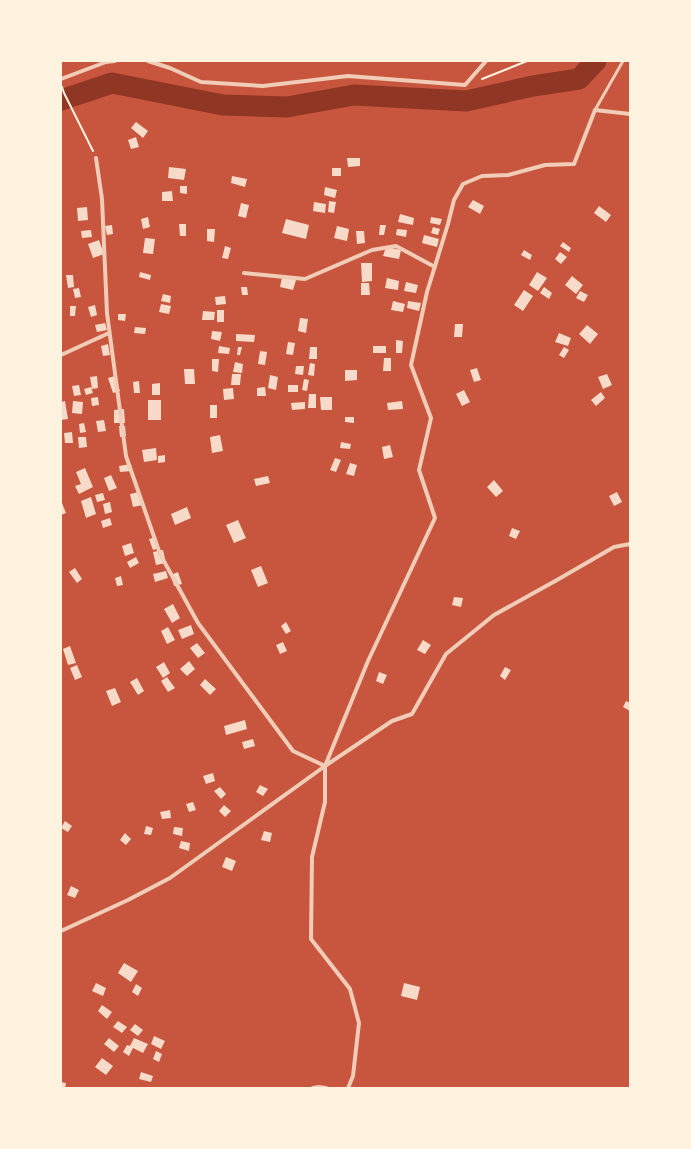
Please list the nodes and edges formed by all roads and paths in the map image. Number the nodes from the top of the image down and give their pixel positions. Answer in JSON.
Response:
{"nodes":[{"id":1,"x":115,"y":61,"type":"edge"},
{"id":2,"x":148,"y":61,"type":"edge"},
{"id":3,"x":486,"y":61,"type":"edge"},
{"id":4,"x":527,"y":61,"type":"edge"},
{"id":5,"x":624,"y":61,"type":"edge"},
{"id":6,"x":61,"y":79,"type":"edge"},
{"id":7,"x":61,"y":84,"type":"edge"},
{"id":8,"x":465,"y":85,"type":"junction"},
{"id":9,"x":595,"y":110,"type":"junction"},
{"id":10,"x":630,"y":114,"type":"edge"},
{"id":11,"x":96,"y":158,"type":"joint"},
{"id":12,"x":435,"y":266,"type":"junction"},
{"id":13,"x":244,"y":273,"type":"dead end"},
{"id":14,"x":109,"y":333,"type":"junction"},
{"id":15,"x":61,"y":355,"type":"edge"},
{"id":16,"x":630,"y":544,"type":"edge"},
{"id":17,"x":325,"y":766,"type":"junction"},
{"id":18,"x":61,"y":929,"type":"edge"},
{"id":19,"x":313,"y":1088,"type":"edge"},
{"id":20,"x":326,"y":1088,"type":"edge"},
{"id":21,"x":348,"y":1088,"type":"edge"}],
"edges":[{"from":1,"to":6,"type":"street"},
{"from":2,"to":8,"type":"street"},
{"from":3,"to":8,"type":"street"},
{"from":4,"to":8,"type":"path"},
{"from":5,"to":9,"type":"lane"},
{"from":7,"to":11,"type":"path"},
{"from":9,"to":10,"type":"street"},
{"from":9,"to":12,"type":"street"},
{"from":11,"to":14,"type":"street"},
{"from":12,"to":13,"type":"street"},
{"from":12,"to":17,"type":"street"},
{"from":14,"to":15,"type":"street"},
{"from":14,"to":17,"type":"street"},
{"from":16,"to":17,"type":"street"},
{"from":17,"to":18,"type":"street"},
{"from":17,"to":21,"type":"street"},
{"from":19,"to":20,"type":"street"}]}
